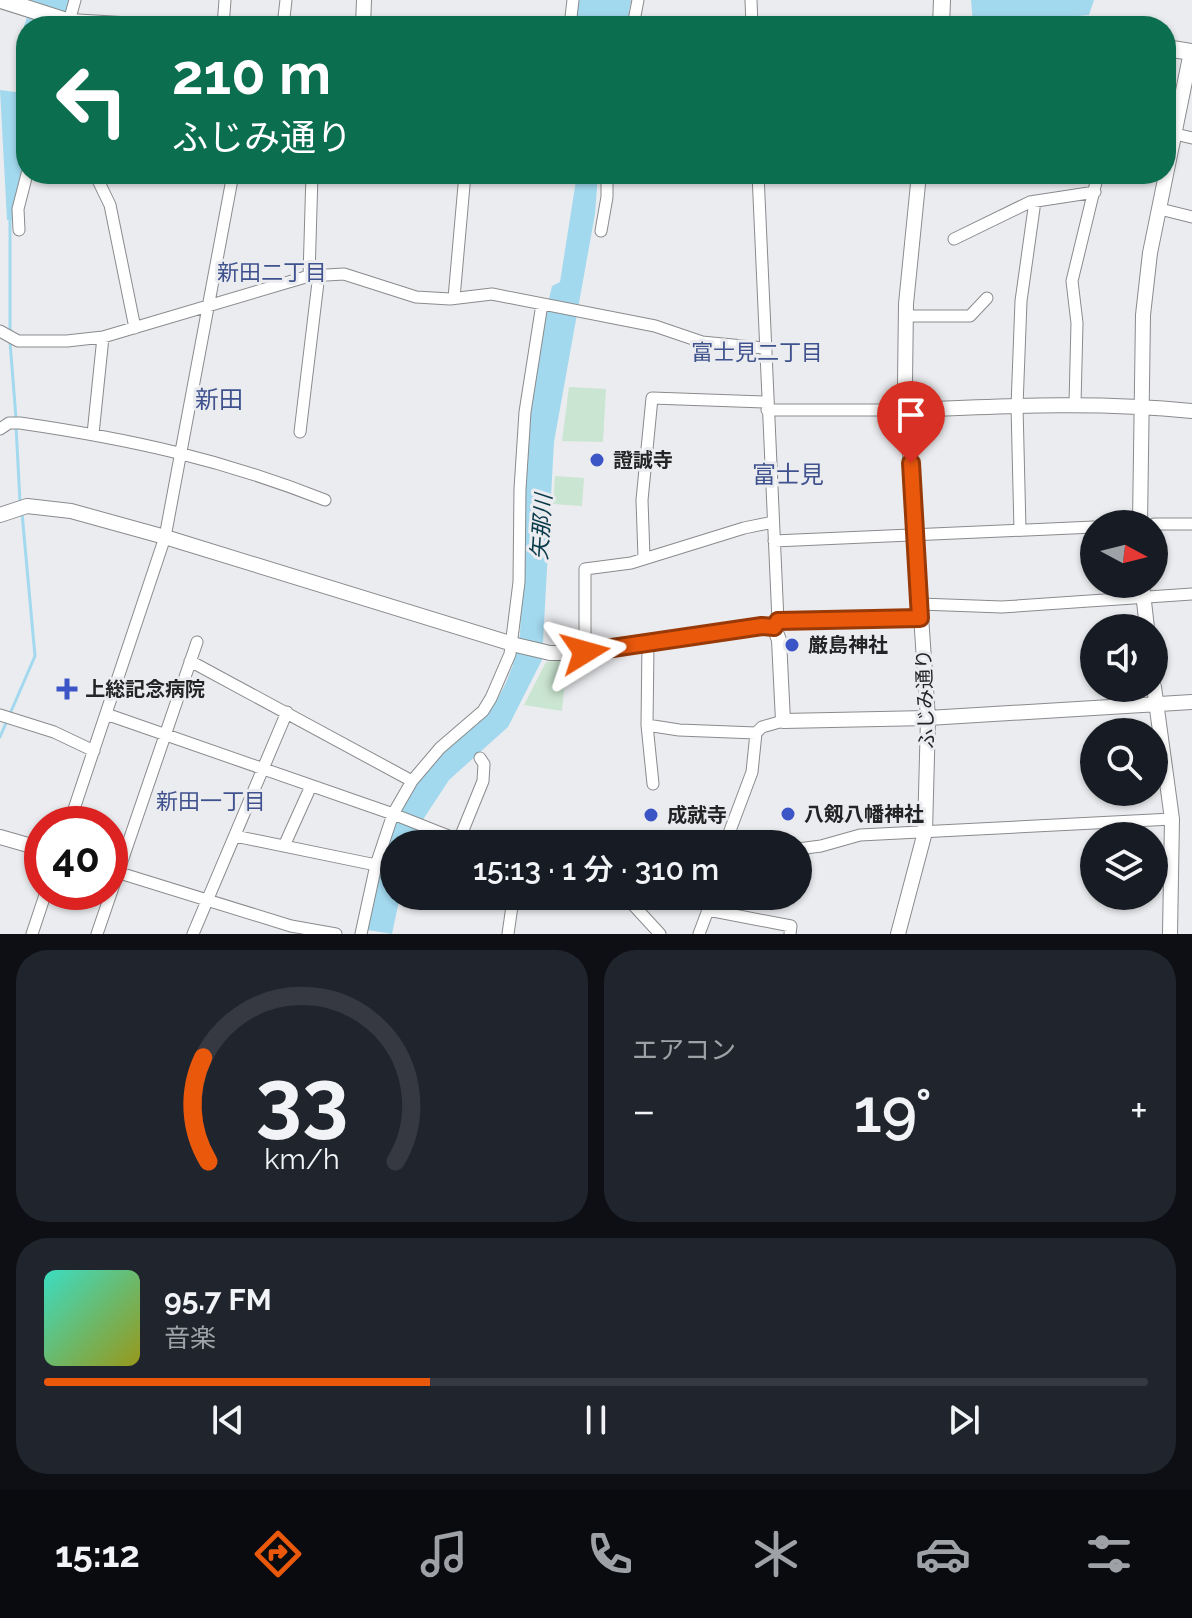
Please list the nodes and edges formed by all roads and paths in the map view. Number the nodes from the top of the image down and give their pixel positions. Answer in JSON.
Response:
{"nodes":[{"id":1,"x":1,"y":0,"type":"edge"},
{"id":2,"x":46,"y":16,"type":"edge"},
{"id":3,"x":1191,"y":52,"type":"edge"},
{"id":4,"x":1176,"y":129,"type":"edge"},
{"id":5,"x":24,"y":184,"type":"edge"},
{"id":6,"x":100,"y":184,"type":"edge"},
{"id":7,"x":231,"y":184,"type":"edge"},
{"id":8,"x":312,"y":184,"type":"edge"},
{"id":9,"x":464,"y":184,"type":"edge"},
{"id":10,"x":607,"y":184,"type":"edge"},
{"id":11,"x":758,"y":184,"type":"edge"},
{"id":12,"x":918,"y":184,"type":"edge"},
{"id":13,"x":1096,"y":184,"type":"edge"},
{"id":14,"x":1165,"y":184,"type":"edge"},
{"id":15,"x":1095,"y":192,"type":"junction"},
{"id":16,"x":1035,"y":201,"type":"junction"},
{"id":17,"x":1160,"y":209,"type":"junction"},
{"id":18,"x":1192,"y":217,"type":"edge"},
{"id":19,"x":19,"y":230,"type":"dead end"},
{"id":20,"x":601,"y":231,"type":"dead end"},
{"id":21,"x":954,"y":239,"type":"dead end"},
{"id":22,"x":314,"y":275,"type":"junction"},
{"id":23,"x":454,"y":298,"type":"junction"},
{"id":24,"x":987,"y":298,"type":"dead end"},
{"id":25,"x":544,"y":305,"type":"junction"},
{"id":26,"x":208,"y":308,"type":"junction"},
{"id":27,"x":905,"y":316,"type":"junction"},
{"id":28,"x":135,"y":328,"type":"junction"},
{"id":29,"x":0,"y":332,"type":"edge"},
{"id":30,"x":103,"y":337,"type":"junction"},
{"id":31,"x":764,"y":348,"type":"junction"},
{"id":32,"x":1075,"y":404,"type":"junction"},
{"id":33,"x":766,"y":406,"type":"junction"},
{"id":34,"x":1017,"y":406,"type":"junction"},
{"id":35,"x":1141,"y":406,"type":"junction"},
{"id":36,"x":907,"y":410,"type":"junction"},
{"id":37,"x":1192,"y":411,"type":"edge"},
{"id":38,"x":10,"y":425,"type":"edge"},
{"id":39,"x":300,"y":432,"type":"dead end"},
{"id":40,"x":93,"y":434,"type":"junction"},
{"id":41,"x":181,"y":452,"type":"junction"},
{"id":42,"x":325,"y":500,"type":"dead end"},
{"id":43,"x":1140,"y":510,"type":"edge"},
{"id":44,"x":0,"y":515,"type":"edge"},
{"id":45,"x":773,"y":522,"type":"junction"},
{"id":46,"x":1168,"y":524,"type":"edge"},
{"id":47,"x":1192,"y":524,"type":"edge"},
{"id":48,"x":1080,"y":528,"type":"edge"},
{"id":49,"x":1020,"y":530,"type":"junction"},
{"id":50,"x":915,"y":536,"type":"junction"},
{"id":51,"x":165,"y":537,"type":"junction"},
{"id":52,"x":774,"y":541,"type":"junction"},
{"id":53,"x":644,"y":557,"type":"junction"},
{"id":54,"x":1168,"y":592,"type":"edge"},
{"id":55,"x":1192,"y":594,"type":"edge"},
{"id":56,"x":1080,"y":598,"type":"edge"},
{"id":57,"x":920,"y":611,"type":"junction"},
{"id":58,"x":776,"y":624,"type":"junction"},
{"id":59,"x":197,"y":642,"type":"dead end"},
{"id":60,"x":648,"y":644,"type":"junction"},
{"id":61,"x":514,"y":645,"type":"junction"},
{"id":62,"x":585,"y":652,"type":"junction"},
{"id":63,"x":190,"y":661,"type":"junction"},
{"id":64,"x":1156,"y":702,"type":"edge"},
{"id":65,"x":1192,"y":702,"type":"edge"},
{"id":66,"x":1156,"y":705,"type":"junction"},
{"id":67,"x":287,"y":712,"type":"junction"},
{"id":68,"x":106,"y":714,"type":"junction"},
{"id":69,"x":1,"y":718,"type":"edge"},
{"id":70,"x":928,"y":718,"type":"junction"},
{"id":71,"x":783,"y":721,"type":"junction"},
{"id":72,"x":647,"y":725,"type":"junction"},
{"id":73,"x":756,"y":733,"type":"junction"},
{"id":74,"x":164,"y":735,"type":"junction"},
{"id":75,"x":94,"y":751,"type":"junction"},
{"id":76,"x":480,"y":758,"type":"dead end"},
{"id":77,"x":263,"y":769,"type":"junction"},
{"id":78,"x":412,"y":781,"type":"junction"},
{"id":79,"x":653,"y":784,"type":"dead end"},
{"id":80,"x":311,"y":786,"type":"junction"},
{"id":81,"x":75,"y":806,"type":"edge"},
{"id":82,"x":393,"y":814,"type":"junction"},
{"id":83,"x":1172,"y":819,"type":"junction"},
{"id":84,"x":432,"y":830,"type":"edge"},
{"id":85,"x":468,"y":830,"type":"edge"},
{"id":86,"x":730,"y":830,"type":"edge"},
{"id":87,"x":925,"y":832,"type":"junction"},
{"id":88,"x":128,"y":833,"type":"edge"},
{"id":89,"x":235,"y":836,"type":"junction"},
{"id":90,"x":0,"y":837,"type":"edge"},
{"id":91,"x":24,"y":844,"type":"edge"},
{"id":92,"x":284,"y":846,"type":"junction"},
{"id":93,"x":812,"y":847,"type":"edge"},
{"id":94,"x":376,"y":865,"type":"junction"},
{"id":95,"x":128,"y":875,"type":"edge"},
{"id":96,"x":209,"y":900,"type":"junction"},
{"id":97,"x":40,"y":910,"type":"edge"},
{"id":98,"x":103,"y":910,"type":"edge"},
{"id":99,"x":512,"y":910,"type":"edge"},
{"id":100,"x":638,"y":910,"type":"edge"},
{"id":101,"x":708,"y":910,"type":"joint"},
{"id":102,"x":32,"y":934,"type":"edge"},
{"id":103,"x":97,"y":934,"type":"edge"},
{"id":104,"x":193,"y":934,"type":"edge"},
{"id":105,"x":336,"y":934,"type":"edge"},
{"id":106,"x":361,"y":934,"type":"edge"},
{"id":107,"x":508,"y":934,"type":"edge"},
{"id":108,"x":660,"y":934,"type":"edge"},
{"id":109,"x":699,"y":934,"type":"edge"},
{"id":110,"x":790,"y":934,"type":"edge"},
{"id":111,"x":898,"y":934,"type":"edge"},
{"id":112,"x":1170,"y":934,"type":"edge"}],
"edges":[{"from":1,"to":2,"type":"main road"},
{"from":3,"to":4,"type":"street"},
{"from":5,"to":19,"type":"street"},
{"from":6,"to":28,"type":"street"},
{"from":7,"to":26,"type":"street"},
{"from":8,"to":22,"type":"street"},
{"from":9,"to":23,"type":"street"},
{"from":10,"to":20,"type":"street"},
{"from":11,"to":31,"type":"street"},
{"from":12,"to":27,"type":"street","name":"ふじみ通り"},
{"from":13,"to":15,"type":"street"},
{"from":14,"to":17,"type":"street"},
{"from":15,"to":16,"type":"street"},
{"from":15,"to":32,"type":"street"},
{"from":16,"to":21,"type":"street"},
{"from":16,"to":34,"type":"street"},
{"from":17,"to":18,"type":"street"},
{"from":17,"to":35,"type":"street"},
{"from":22,"to":23,"type":"street"},
{"from":22,"to":26,"type":"street"},
{"from":22,"to":39,"type":"street"},
{"from":23,"to":25,"type":"street"},
{"from":24,"to":27,"type":"street"},
{"from":25,"to":31,"type":"street"},
{"from":25,"to":61,"type":"street"},
{"from":26,"to":28,"type":"street"},
{"from":26,"to":41,"type":"street"},
{"from":27,"to":36,"type":"street","name":"ふじみ通り"},
{"from":28,"to":30,"type":"street"},
{"from":29,"to":30,"type":"street"},
{"from":30,"to":40,"type":"street"},
{"from":31,"to":33,"type":"street"},
{"from":32,"to":34,"type":"street"},
{"from":32,"to":35,"type":"street"},
{"from":33,"to":36,"type":"street"},
{"from":33,"to":45,"type":"street"},
{"from":33,"to":53,"type":"street"},
{"from":34,"to":36,"type":"street"},
{"from":34,"to":49,"type":"street"},
{"from":35,"to":37,"type":"street"},
{"from":35,"to":43,"type":"street"},
{"from":36,"to":50,"type":"street","name":"ふじみ通り"},
{"from":38,"to":40,"type":"street"},
{"from":40,"to":41,"type":"street"},
{"from":41,"to":42,"type":"street"},
{"from":41,"to":51,"type":"street"},
{"from":44,"to":51,"type":"street"},
{"from":45,"to":52,"type":"street"},
{"from":45,"to":53,"type":"street"},
{"from":46,"to":47,"type":"street"},
{"from":48,"to":49,"type":"street"},
{"from":49,"to":50,"type":"street"},
{"from":50,"to":52,"type":"street"},
{"from":50,"to":57,"type":"street","name":"ふじみ通り"},
{"from":51,"to":61,"type":"street"},
{"from":51,"to":68,"type":"street"},
{"from":52,"to":58,"type":"street"},
{"from":53,"to":62,"type":"street"},
{"from":54,"to":55,"type":"street"},
{"from":56,"to":57,"type":"street"},
{"from":57,"to":58,"type":"street"},
{"from":57,"to":70,"type":"street","name":"ふじみ通り"},
{"from":58,"to":60,"type":"street"},
{"from":58,"to":71,"type":"street"},
{"from":59,"to":63,"type":"street"},
{"from":60,"to":62,"type":"street"},
{"from":60,"to":72,"type":"street"},
{"from":61,"to":62,"type":"street"},
{"from":61,"to":78,"type":"street"},
{"from":63,"to":67,"type":"street"},
{"from":63,"to":74,"type":"street"},
{"from":64,"to":66,"type":"street"},
{"from":65,"to":66,"type":"street"},
{"from":66,"to":70,"type":"street"},
{"from":66,"to":83,"type":"street"},
{"from":67,"to":77,"type":"street"},
{"from":67,"to":78,"type":"street"},
{"from":68,"to":74,"type":"street"},
{"from":68,"to":75,"type":"street"},
{"from":69,"to":75,"type":"street"},
{"from":70,"to":71,"type":"street"},
{"from":70,"to":87,"type":"street","name":"ふじみ通り"},
{"from":71,"to":73,"type":"street"},
{"from":72,"to":73,"type":"street"},
{"from":72,"to":79,"type":"street"},
{"from":73,"to":86,"type":"street"},
{"from":74,"to":77,"type":"street"},
{"from":74,"to":88,"type":"street"},
{"from":75,"to":81,"type":"street"},
{"from":76,"to":85,"type":"street"},
{"from":77,"to":80,"type":"street"},
{"from":77,"to":89,"type":"street"},
{"from":78,"to":82,"type":"street"},
{"from":80,"to":82,"type":"street"},
{"from":80,"to":92,"type":"street"},
{"from":82,"to":84,"type":"street"},
{"from":82,"to":94,"type":"street"},
{"from":83,"to":87,"type":"street"},
{"from":83,"to":112,"type":"street"},
{"from":87,"to":93,"type":"street"},
{"from":87,"to":111,"type":"street","name":"ふじみ通り"},
{"from":89,"to":92,"type":"street"},
{"from":89,"to":96,"type":"street"},
{"from":90,"to":91,"type":"street"},
{"from":92,"to":94,"type":"street"},
{"from":94,"to":106,"type":"street"},
{"from":95,"to":96,"type":"street"},
{"from":96,"to":104,"type":"street"},
{"from":96,"to":105,"type":"street"},
{"from":97,"to":102,"type":"street"},
{"from":98,"to":103,"type":"street"},
{"from":99,"to":107,"type":"street"},
{"from":100,"to":108,"type":"street"},
{"from":101,"to":109,"type":"street"},
{"from":101,"to":110,"type":"street"}]}
